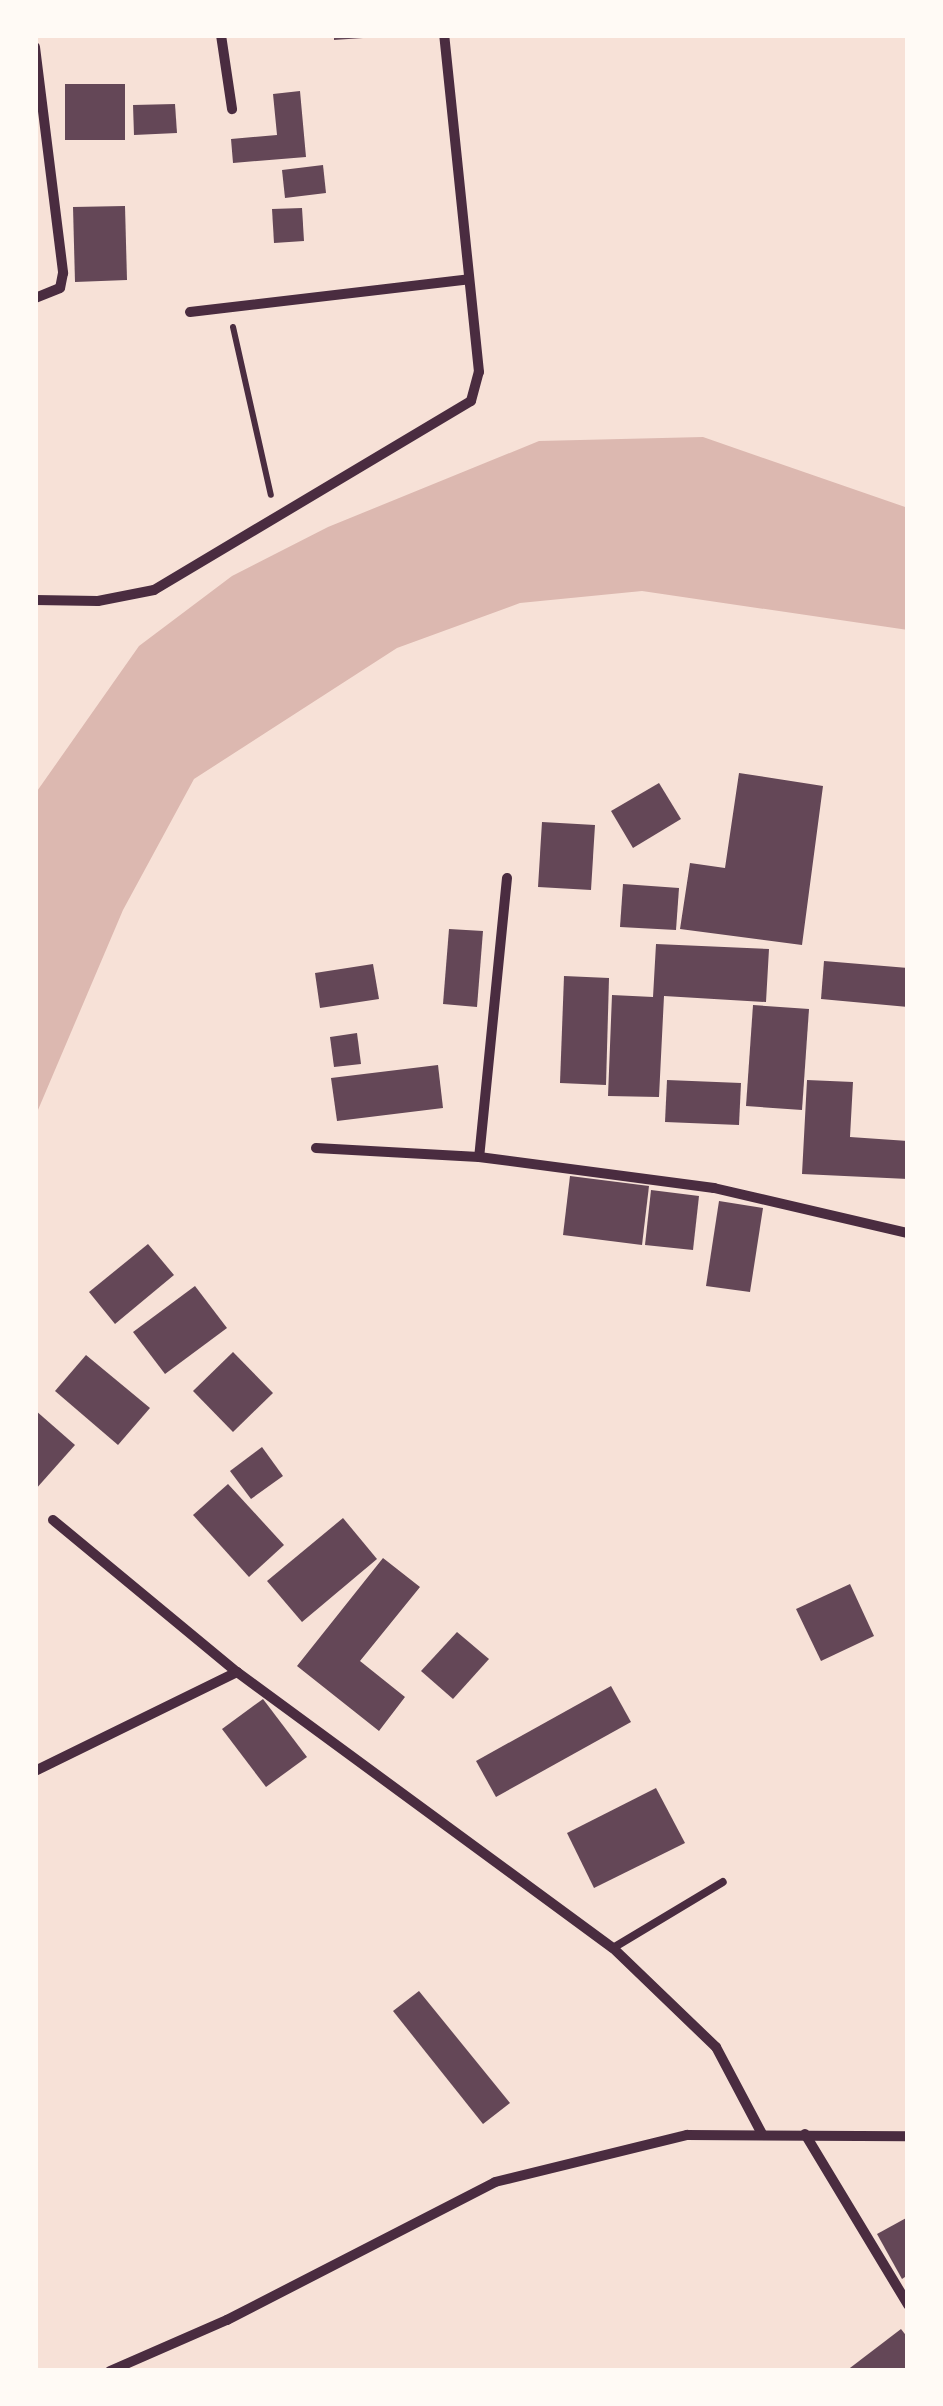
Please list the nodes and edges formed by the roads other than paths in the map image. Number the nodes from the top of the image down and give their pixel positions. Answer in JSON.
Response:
{"nodes":[{"id":1,"x":221,"y":35,"type":"edge"},
{"id":2,"x":444,"y":35,"type":"edge"},
{"id":3,"x":35,"y":48,"type":"edge"},
{"id":4,"x":232,"y":109,"type":"dead end"},
{"id":5,"x":39,"y":118,"type":"edge"},
{"id":6,"x":468,"y":279,"type":"junction"},
{"id":7,"x":35,"y":298,"type":"edge"},
{"id":8,"x":190,"y":312,"type":"dead end"},
{"id":9,"x":35,"y":600,"type":"edge"},
{"id":10,"x":507,"y":878,"type":"dead end"},
{"id":11,"x":316,"y":1148,"type":"dead end"},
{"id":12,"x":479,"y":1157,"type":"junction"},
{"id":13,"x":908,"y":1232,"type":"edge"},
{"id":14,"x":53,"y":1520,"type":"dead end"},
{"id":15,"x":237,"y":1672,"type":"junction"},
{"id":16,"x":35,"y":1771,"type":"edge"},
{"id":17,"x":723,"y":1882,"type":"dead end"},
{"id":18,"x":613,"y":1948,"type":"junction"},
{"id":19,"x":762,"y":2134,"type":"junction"},
{"id":20,"x":806,"y":2134,"type":"junction"},
{"id":21,"x":908,"y":2136,"type":"edge"},
{"id":22,"x":908,"y":2305,"type":"edge"},
{"id":23,"x":110,"y":2371,"type":"edge"}],
"edges":[{"from":1,"to":4,"type":"street"},
{"from":2,"to":6,"type":"street"},
{"from":3,"to":5,"type":"street"},
{"from":5,"to":7,"type":"street"},
{"from":6,"to":8,"type":"street"},
{"from":6,"to":9,"type":"street"},
{"from":10,"to":12,"type":"street"},
{"from":11,"to":12,"type":"street"},
{"from":12,"to":13,"type":"street"},
{"from":14,"to":15,"type":"street"},
{"from":15,"to":16,"type":"street"},
{"from":15,"to":18,"type":"street"},
{"from":17,"to":18,"type":"lane"},
{"from":18,"to":19,"type":"street"},
{"from":19,"to":20,"type":"street"},
{"from":19,"to":23,"type":"street"},
{"from":20,"to":21,"type":"street"},
{"from":20,"to":22,"type":"street"}]}
